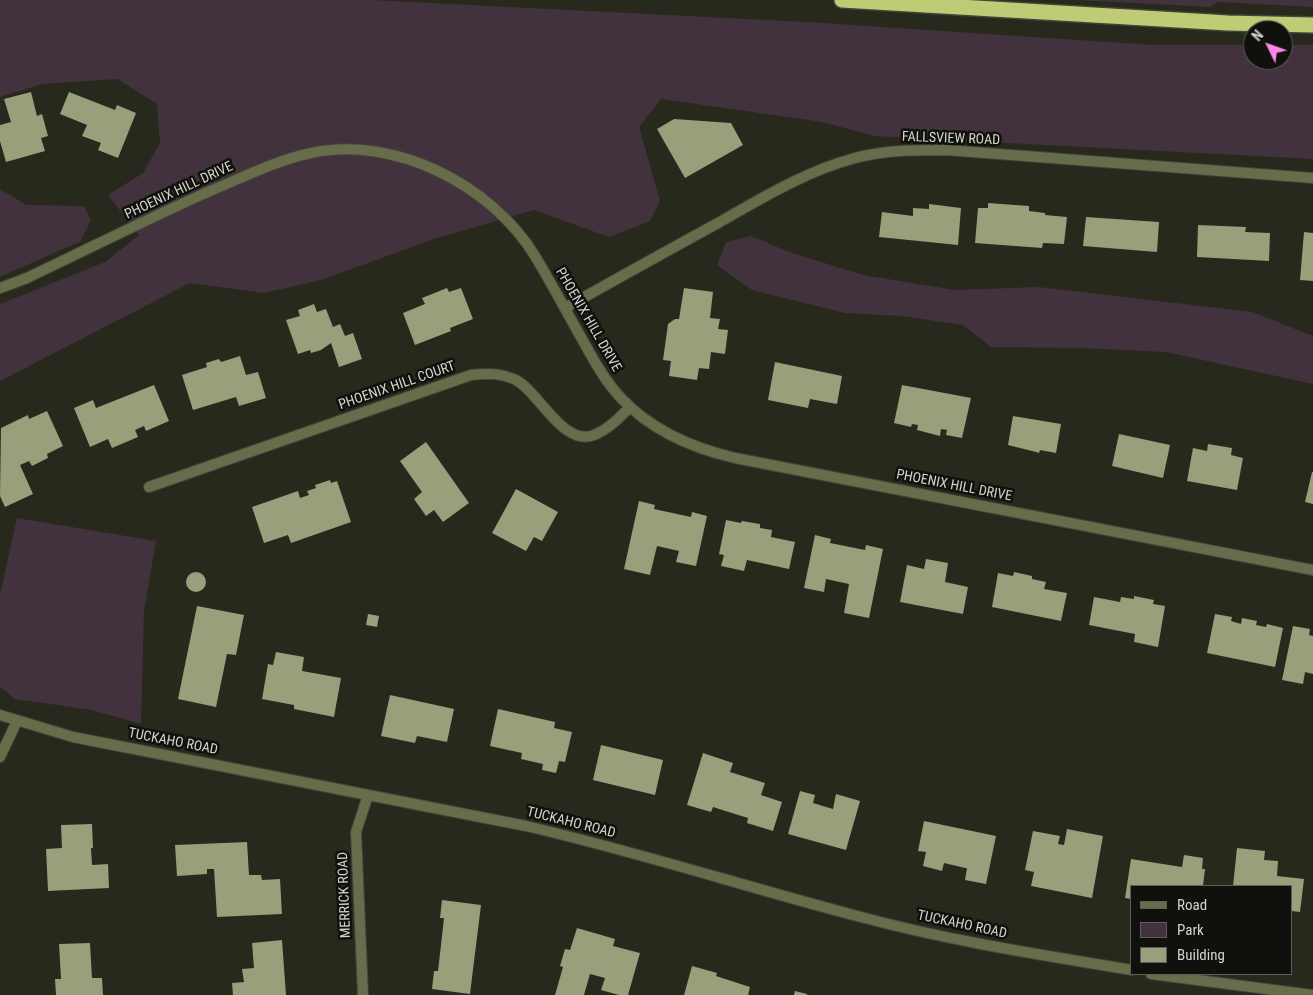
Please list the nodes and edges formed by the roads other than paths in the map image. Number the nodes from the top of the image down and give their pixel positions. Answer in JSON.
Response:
{"nodes":[{"id":1,"x":842,"y":0,"type":"edge"},
{"id":2,"x":1313,"y":25,"type":"edge"},
{"id":3,"x":1313,"y":178,"type":"edge"},
{"id":4,"x":0,"y":288,"type":"edge"},
{"id":5,"x":565,"y":308,"type":"junction"},
{"id":6,"x":630,"y":407,"type":"junction"},
{"id":7,"x":149,"y":486,"type":"dead end"},
{"id":8,"x":1313,"y":570,"type":"edge"},
{"id":9,"x":0,"y":715,"type":"edge"},
{"id":10,"x":17,"y":720,"type":"junction"},
{"id":11,"x":0,"y":757,"type":"edge"},
{"id":12,"x":368,"y":795,"type":"junction"},
{"id":13,"x":1130,"y":970,"type":"edge"},
{"id":14,"x":1158,"y":975,"type":"edge"},
{"id":15,"x":363,"y":995,"type":"edge"},
{"id":16,"x":1313,"y":995,"type":"edge"}],
"edges":[{"from":1,"to":2,"type":"highway"},
{"from":3,"to":5,"type":"street","name":"FALLSVIEW ROAD"},
{"from":4,"to":5,"type":"street","name":"PHOENIX HILL DRIVE"},
{"from":5,"to":6,"type":"street","name":"PHOENIX HILL DRIVE"},
{"from":6,"to":7,"type":"street","name":"PHOENIX HILL COURT"},
{"from":6,"to":8,"type":"street","name":"PHOENIX HILL DRIVE"},
{"from":9,"to":10,"type":"street","name":"TUCKAHO ROAD"},
{"from":10,"to":11,"type":"street"},
{"from":10,"to":12,"type":"street","name":"TUCKAHO ROAD"},
{"from":12,"to":13,"type":"street","name":"TUCKAHO ROAD"},
{"from":12,"to":15,"type":"street","name":"MERRICK ROAD"},
{"from":14,"to":16,"type":"street"}]}
